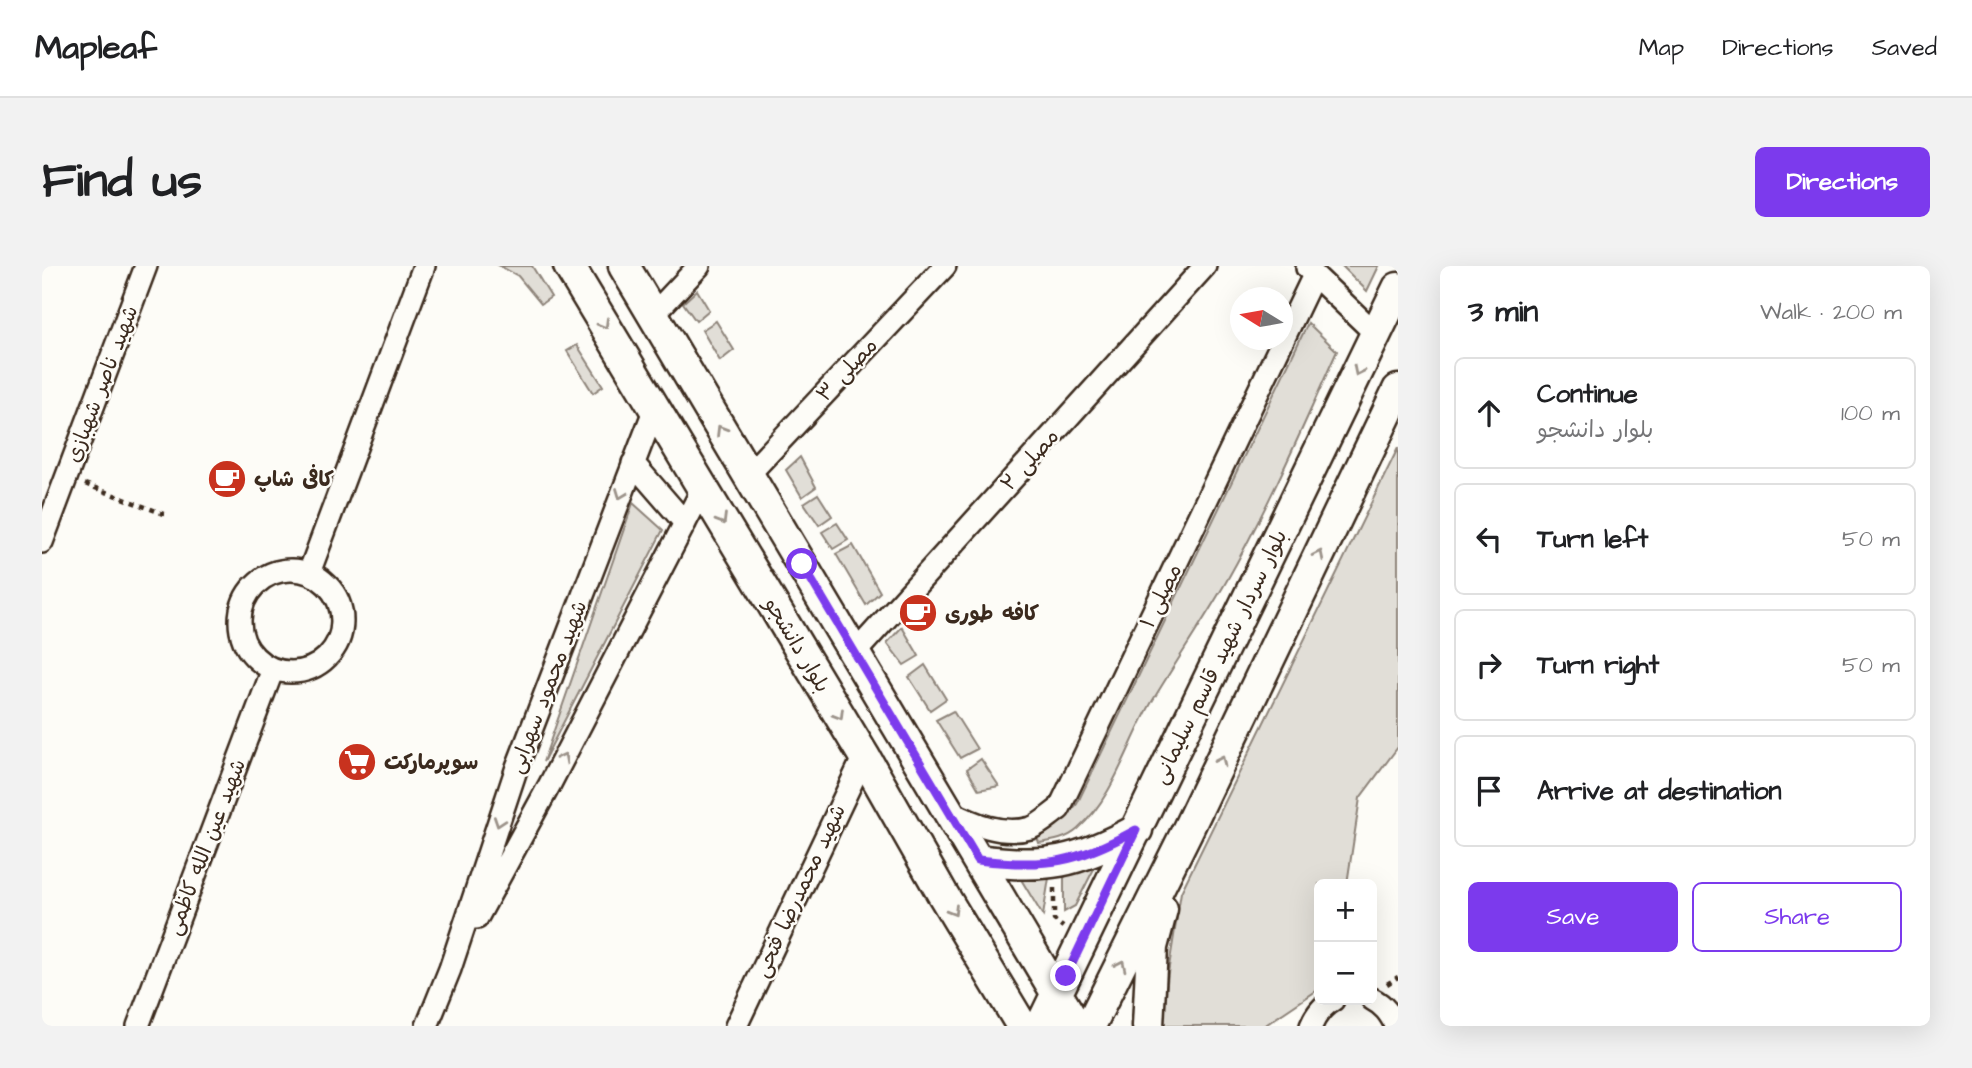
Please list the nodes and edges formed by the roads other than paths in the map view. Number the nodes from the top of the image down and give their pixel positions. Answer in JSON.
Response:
{"nodes":[{"id":1,"x":146,"y":266,"type":"edge"},
{"id":2,"x":424,"y":266,"type":"edge"},
{"id":3,"x":569,"y":266,"type":"edge"},
{"id":4,"x":624,"y":266,"type":"edge"},
{"id":5,"x":699,"y":266,"type":"edge"},
{"id":6,"x":945,"y":266,"type":"edge"},
{"id":7,"x":1205,"y":266,"type":"edge"},
{"id":8,"x":1310,"y":271,"type":"edge"},
{"id":9,"x":1398,"y":288,"type":"edge"},
{"id":10,"x":653,"y":315,"type":"junction"},
{"id":11,"x":1376,"y":334,"type":"junction"},
{"id":12,"x":1398,"y":390,"type":"edge"},
{"id":13,"x":655,"y":408,"type":"junction"},
{"id":14,"x":633,"y":463,"type":"junction"},
{"id":15,"x":748,"y":475,"type":"junction"},
{"id":16,"x":703,"y":488,"type":"junction"},
{"id":17,"x":685,"y":523,"type":"junction"},
{"id":18,"x":42,"y":542,"type":"edge"},
{"id":19,"x":309,"y":573,"type":"junction"},
{"id":20,"x":855,"y":653,"type":"junction"},
{"id":21,"x":273,"y":669,"type":"junction"},
{"id":22,"x":864,"y":756,"type":"junction"},
{"id":23,"x":517,"y":767,"type":"junction"},
{"id":24,"x":550,"y":783,"type":"junction"},
{"id":25,"x":949,"y":811,"type":"junction"},
{"id":26,"x":1136,"y":830,"type":"junction"},
{"id":27,"x":1176,"y":854,"type":"junction"},
{"id":28,"x":978,"y":860,"type":"junction"},
{"id":29,"x":450,"y":969,"type":"junction"},
{"id":30,"x":1057,"y":993,"type":"junction"},
{"id":31,"x":1377,"y":1001,"type":"edge"},
{"id":32,"x":1324,"y":1005,"type":"edge"},
{"id":33,"x":1309,"y":1022,"type":"edge"},
{"id":34,"x":138,"y":1026,"type":"edge"},
{"id":35,"x":427,"y":1026,"type":"edge"},
{"id":36,"x":736,"y":1026,"type":"edge"},
{"id":37,"x":1022,"y":1026,"type":"edge"},
{"id":38,"x":1041,"y":1026,"type":"edge"},
{"id":39,"x":1076,"y":1026,"type":"edge"},
{"id":40,"x":1090,"y":1026,"type":"edge"},
{"id":41,"x":1148,"y":1026,"type":"edge"},
{"id":42,"x":1396,"y":1026,"type":"edge"}],
"edges":[{"from":1,"to":18,"type":"street","name":"شهید ناصر شهبازی"},
{"from":2,"to":19,"type":"street"},
{"from":3,"to":13,"type":"main road","name":"بلوار دانشجو","one_way":true},
{"from":4,"to":10,"type":"main road"},
{"from":5,"to":10,"type":"street"},
{"from":6,"to":15,"type":"street","name":"مصلی ۳"},
{"from":7,"to":20,"type":"street","name":"مصلی ۲"},
{"from":8,"to":11,"type":"street"},
{"from":8,"to":25,"type":"street","name":"مصلی ۱"},
{"from":9,"to":11,"type":"main road","name":"بلوار سردار شهید قاسم سلیمانی"},
{"from":15,"to":10,"type":"main road","one_way":true},
{"from":11,"to":26,"type":"main road","name":"بلوار سردار شهید قاسم سلیمانی","one_way":true},
{"from":27,"to":12,"type":"main road","one_way":true},
{"from":13,"to":14,"type":"street","name":"شهید محمود سهرابی"},
{"from":13,"to":16,"type":"main road","name":"بلوار دانشجو"},
{"from":14,"to":17,"type":"street"},
{"from":14,"to":23,"type":"street","name":"شهید محمود سهرابی","one_way":true},
{"from":15,"to":20,"type":"main road"},
{"from":16,"to":17,"type":"street","name":"شهید محمود سهرابی"},
{"from":16,"to":22,"type":"main road","name":"بلوار دانشجو","one_way":true},
{"from":24,"to":17,"type":"street","name":"شهید محمود سهرابی","one_way":true},
{"from":19,"to":21,"type":"street"},
{"from":19,"to":21,"type":"street"},
{"from":20,"to":25,"type":"main road"},
{"from":21,"to":34,"type":"street","name":"شهید عین الله کاظمی"},
{"from":22,"to":36,"type":"street","name":"شهید محمدرضا فتحی"},
{"from":22,"to":37,"type":"main road","name":"بلوار دانشجو","one_way":true},
{"from":23,"to":24,"type":"street"},
{"from":23,"to":29,"type":"street","name":"شهید محمود سهرابی","one_way":true},
{"from":24,"to":29,"type":"street","name":"شهید محمود سهرابی"},
{"from":25,"to":28,"type":"main road"},
{"from":26,"to":28,"type":"main road"},
{"from":26,"to":30,"type":"main road","name":"بلوار سردار شهید قاسم سلیمانی"},
{"from":40,"to":27,"type":"main road","one_way":true},
{"from":27,"to":41,"type":"main road"},
{"from":28,"to":30,"type":"main road"},
{"from":29,"to":35,"type":"street","name":"شهید محمود سهرابی"},
{"from":30,"to":38,"type":"main road","name":"بلوار سردار شهید قاسم سلیمانی"},
{"from":30,"to":39,"type":"main road"},
{"from":31,"to":42,"type":"street"},
{"from":32,"to":33,"type":"street"}]}
